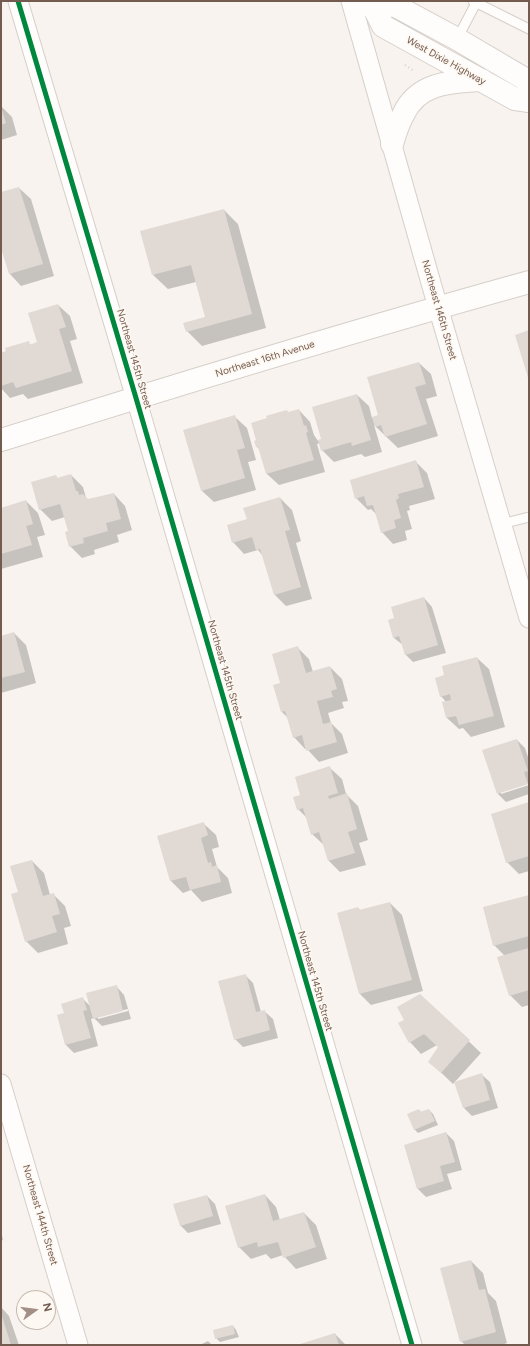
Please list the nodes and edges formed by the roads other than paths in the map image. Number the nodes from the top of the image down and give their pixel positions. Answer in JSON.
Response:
{"nodes":[{"id":1,"x":18,"y":1,"type":"edge"},
{"id":2,"x":352,"y":1,"type":"edge"},
{"id":3,"x":475,"y":2,"type":"edge"},
{"id":4,"x":368,"y":4,"type":"edge"},
{"id":5,"x":529,"y":29,"type":"edge"},
{"id":6,"x":457,"y":39,"type":"junction"},
{"id":7,"x":482,"y":80,"type":"junction"},
{"id":8,"x":529,"y":85,"type":"edge"},
{"id":9,"x":529,"y":101,"type":"edge"},
{"id":10,"x":392,"y":144,"type":"junction"},
{"id":11,"x":529,"y":282,"type":"edge"},
{"id":12,"x":438,"y":307,"type":"junction"},
{"id":13,"x":136,"y":398,"type":"junction"},
{"id":14,"x":1,"y":440,"type":"edge"},
{"id":15,"x":529,"y":517,"type":"edge"},
{"id":16,"x":501,"y":524,"type":"junction"},
{"id":17,"x":529,"y":618,"type":"edge"},
{"id":18,"x":1,"y":1084,"type":"edge"},
{"id":19,"x":78,"y":1345,"type":"edge"},
{"id":20,"x":412,"y":1345,"type":"edge"}],
"edges":[{"from":1,"to":13,"type":"street","name":"Northeast 145th Street"},
{"from":2,"to":10,"type":"street","name":"Northeast 146th Street"},
{"from":3,"to":5,"type":"lane"},
{"from":3,"to":6,"type":"lane"},
{"from":4,"to":6,"type":"street","name":"West Dixie Highway"},
{"from":4,"to":7,"type":"street","name":"West Dixie Highway"},
{"from":6,"to":8,"type":"street","name":"West Dixie Highway"},
{"from":7,"to":9,"type":"street","name":"West Dixie Highway"},
{"from":7,"to":10,"type":"street"},
{"from":10,"to":12,"type":"street","name":"Northeast 146th Street"},
{"from":11,"to":12,"type":"street","name":"Northeast 16th Avenue"},
{"from":12,"to":13,"type":"street","name":"Northeast 16th Avenue"},
{"from":12,"to":16,"type":"street","name":"Northeast 146th Street"},
{"from":13,"to":14,"type":"street","name":"Northeast 16th Avenue"},
{"from":13,"to":20,"type":"street","name":"Northeast 145th Street"},
{"from":15,"to":16,"type":"lane"},
{"from":16,"to":17,"type":"street","name":"Northeast 146th Street"},
{"from":18,"to":19,"type":"street","name":"Northeast 144th Street"}]}
